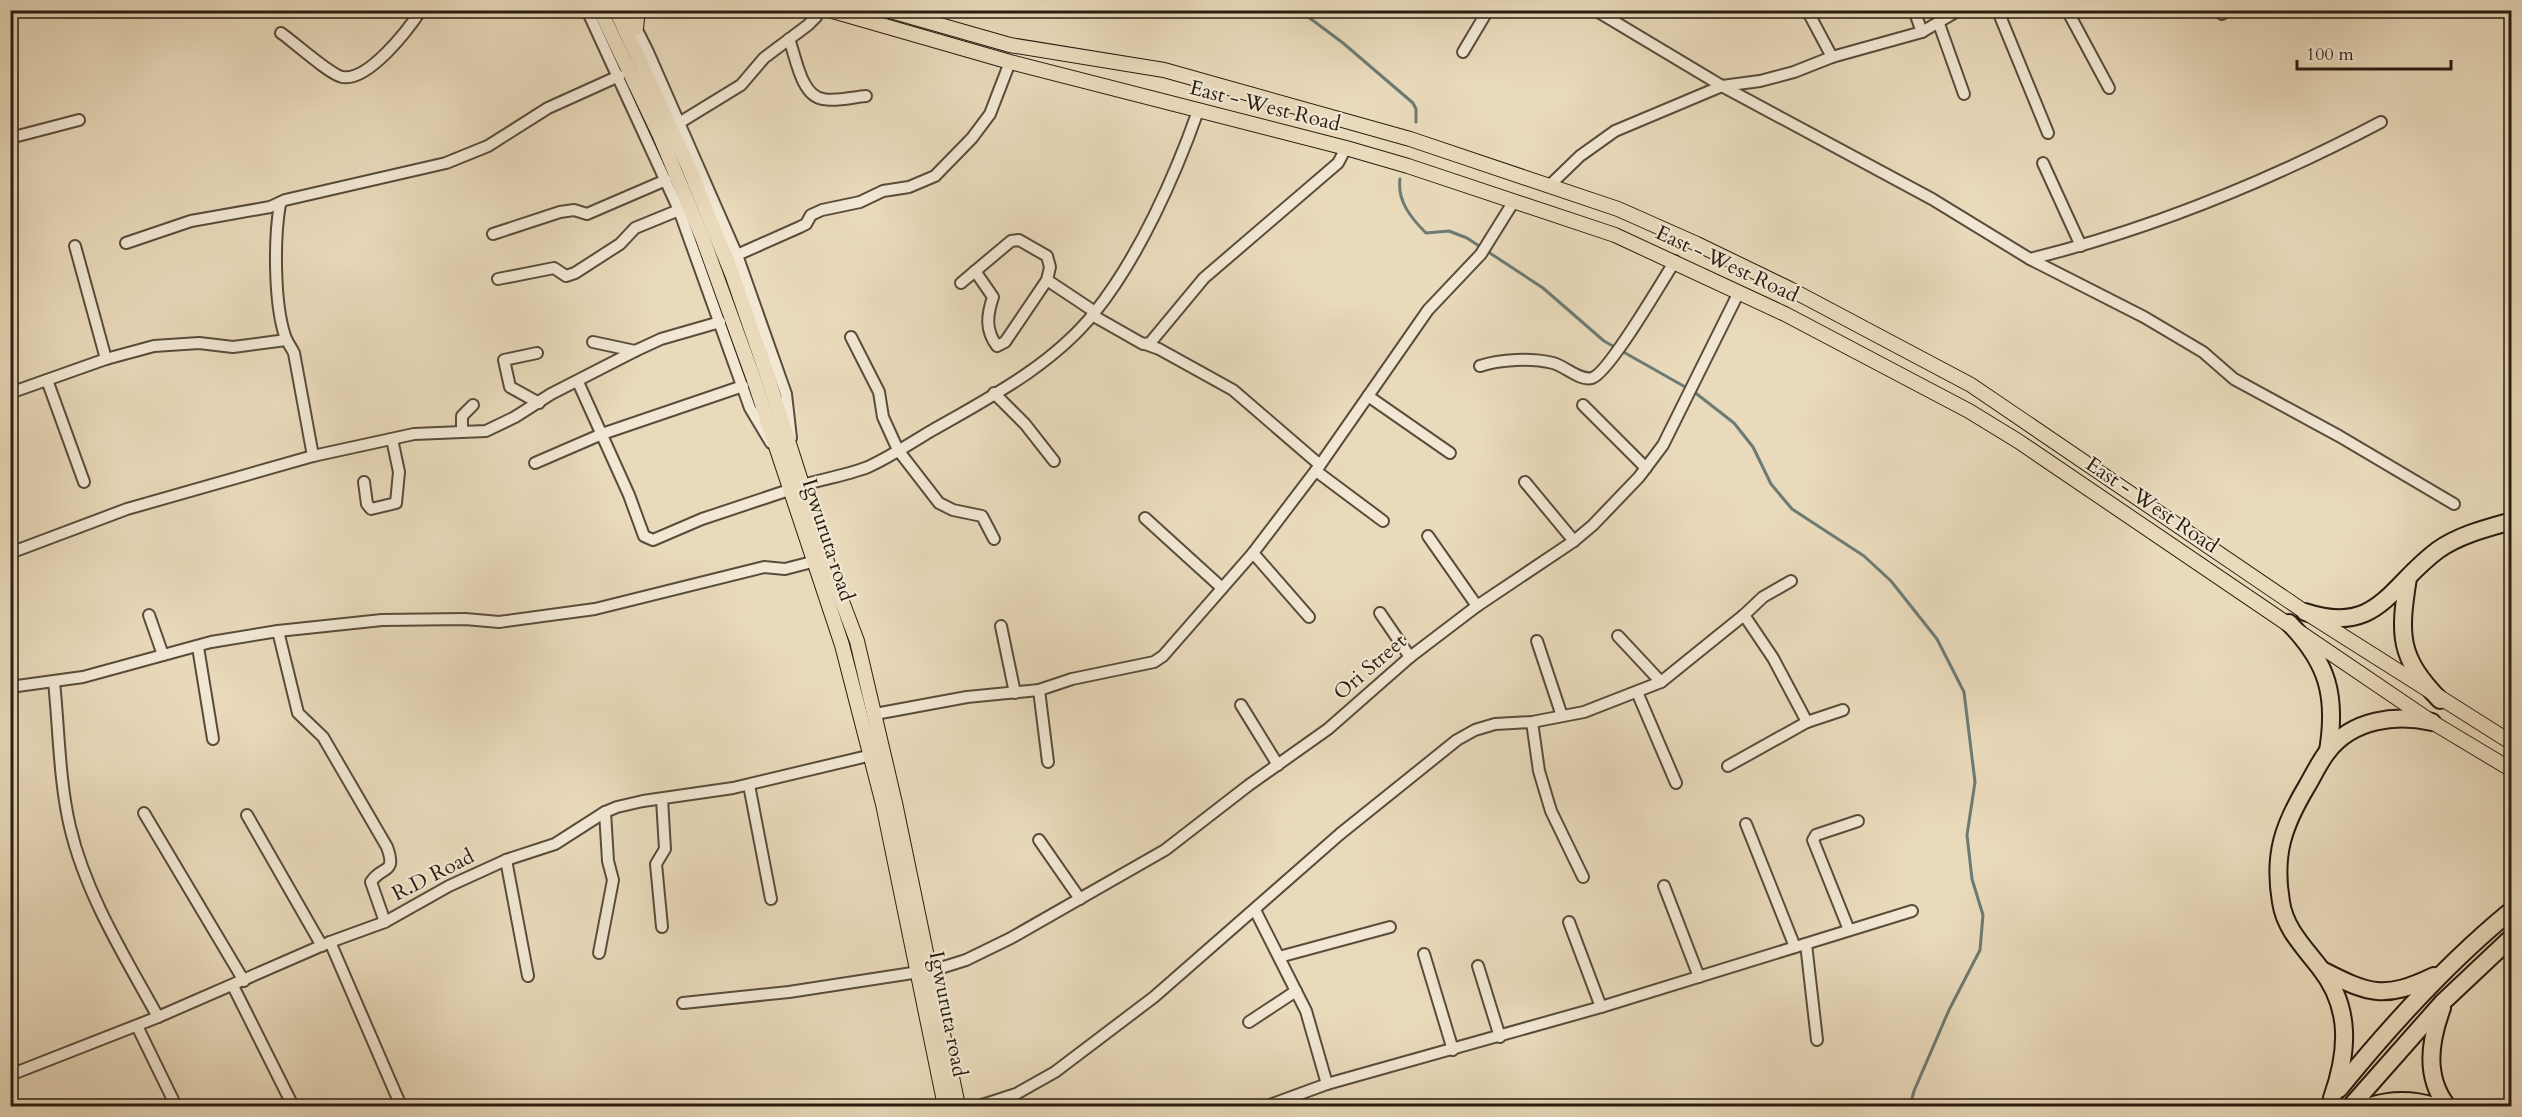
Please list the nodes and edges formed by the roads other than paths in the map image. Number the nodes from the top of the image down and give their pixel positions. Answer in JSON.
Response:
{"nodes":[{"id":1,"x":421,"y":10,"type":"edge"},
{"id":2,"x":586,"y":10,"type":"edge"},
{"id":3,"x":600,"y":10,"type":"edge"},
{"id":4,"x":616,"y":10,"type":"edge"},
{"id":5,"x":627,"y":10,"type":"edge"},
{"id":6,"x":638,"y":10,"type":"edge"},
{"id":7,"x":818,"y":10,"type":"edge"},
{"id":8,"x":829,"y":10,"type":"edge"},
{"id":9,"x":887,"y":10,"type":"edge"},
{"id":10,"x":1488,"y":10,"type":"edge"},
{"id":11,"x":1595,"y":10,"type":"edge"},
{"id":12,"x":1807,"y":10,"type":"edge"},
{"id":13,"x":1914,"y":10,"type":"edge"},
{"id":14,"x":1959,"y":10,"type":"edge"},
{"id":15,"x":2002,"y":10,"type":"edge"},
{"id":16,"x":2067,"y":10,"type":"edge"},
{"id":17,"x":906,"y":16,"type":"junction"},
{"id":18,"x":1939,"y":24,"type":"junction"},
{"id":19,"x":636,"y":28,"type":"junction"},
{"id":20,"x":906,"y":32,"type":"junction"},
{"id":21,"x":1922,"y":32,"type":"junction"},
{"id":22,"x":281,"y":33,"type":"dead end"},
{"id":23,"x":789,"y":39,"type":"junction"},
{"id":24,"x":1463,"y":52,"type":"dead end"},
{"id":25,"x":1832,"y":57,"type":"junction"},
{"id":26,"x":1010,"y":62,"type":"junction"},
{"id":27,"x":619,"y":76,"type":"junction"},
{"id":28,"x":1722,"y":86,"type":"junction"},
{"id":29,"x":2109,"y":88,"type":"dead end"},
{"id":30,"x":1964,"y":94,"type":"dead end"},
{"id":31,"x":866,"y":96,"type":"dead end"},
{"id":32,"x":1198,"y":111,"type":"junction"},
{"id":33,"x":658,"y":118,"type":"junction"},
{"id":34,"x":79,"y":120,"type":"dead end"},
{"id":35,"x":2380,"y":122,"type":"dead end"},
{"id":36,"x":680,"y":123,"type":"junction"},
{"id":37,"x":2048,"y":134,"type":"dead end"},
{"id":38,"x":10,"y":138,"type":"edge"},
{"id":39,"x":1346,"y":148,"type":"junction"},
{"id":40,"x":2043,"y":163,"type":"dead end"},
{"id":41,"x":666,"y":180,"type":"junction"},
{"id":42,"x":1550,"y":185,"type":"junction"},
{"id":43,"x":1514,"y":201,"type":"junction"},
{"id":44,"x":280,"y":204,"type":"junction"},
{"id":45,"x":679,"y":210,"type":"junction"},
{"id":46,"x":492,"y":234,"type":"dead end"},
{"id":47,"x":126,"y":243,"type":"dead end"},
{"id":48,"x":75,"y":246,"type":"dead end"},
{"id":49,"x":2081,"y":246,"type":"junction"},
{"id":50,"x":737,"y":255,"type":"junction"},
{"id":51,"x":2030,"y":259,"type":"junction"},
{"id":52,"x":1675,"y":261,"type":"junction"},
{"id":53,"x":975,"y":271,"type":"junction"},
{"id":54,"x":498,"y":279,"type":"dead end"},
{"id":55,"x":1047,"y":280,"type":"junction"},
{"id":56,"x":961,"y":283,"type":"dead end"},
{"id":57,"x":1739,"y":292,"type":"junction"},
{"id":58,"x":1094,"y":313,"type":"junction"},
{"id":59,"x":720,"y":322,"type":"junction"},
{"id":60,"x":851,"y":337,"type":"dead end"},
{"id":61,"x":286,"y":340,"type":"junction"},
{"id":62,"x":593,"y":342,"type":"dead end"},
{"id":63,"x":1145,"y":344,"type":"junction"},
{"id":64,"x":635,"y":351,"type":"junction"},
{"id":65,"x":537,"y":353,"type":"dead end"},
{"id":66,"x":106,"y":359,"type":"junction"},
{"id":67,"x":1480,"y":366,"type":"dead end"},
{"id":68,"x":47,"y":380,"type":"junction"},
{"id":69,"x":578,"y":382,"type":"junction"},
{"id":70,"x":743,"y":386,"type":"junction"},
{"id":71,"x":11,"y":391,"type":"edge"},
{"id":72,"x":994,"y":393,"type":"junction"},
{"id":73,"x":1368,"y":396,"type":"junction"},
{"id":74,"x":539,"y":403,"type":"junction"},
{"id":75,"x":473,"y":405,"type":"dead end"},
{"id":76,"x":1582,"y":405,"type":"dead end"},
{"id":77,"x":462,"y":431,"type":"junction"},
{"id":78,"x":602,"y":434,"type":"junction"},
{"id":79,"x":392,"y":439,"type":"junction"},
{"id":80,"x":792,"y":450,"type":"junction"},
{"id":81,"x":898,"y":450,"type":"junction"},
{"id":82,"x":1450,"y":453,"type":"dead end"},
{"id":83,"x":313,"y":456,"type":"junction"},
{"id":84,"x":778,"y":456,"type":"junction"},
{"id":85,"x":1054,"y":461,"type":"dead end"},
{"id":86,"x":535,"y":463,"type":"dead end"},
{"id":87,"x":1318,"y":468,"type":"junction"},
{"id":88,"x":1646,"y":468,"type":"junction"},
{"id":89,"x":84,"y":482,"type":"dead end"},
{"id":90,"x":364,"y":482,"type":"dead end"},
{"id":91,"x":1525,"y":482,"type":"dead end"},
{"id":92,"x":802,"y":485,"type":"junction"},
{"id":93,"x":789,"y":490,"type":"junction"},
{"id":94,"x":2454,"y":504,"type":"dead end"},
{"id":95,"x":1145,"y":518,"type":"dead end"},
{"id":96,"x":1383,"y":521,"type":"dead end"},
{"id":97,"x":2511,"y":521,"type":"edge"},
{"id":98,"x":2187,"y":531,"type":"junction"},
{"id":99,"x":1428,"y":536,"type":"dead end"},
{"id":100,"x":994,"y":539,"type":"dead end"},
{"id":101,"x":1574,"y":541,"type":"junction"},
{"id":102,"x":2176,"y":546,"type":"junction"},
{"id":103,"x":10,"y":553,"type":"edge"},
{"id":104,"x":1252,"y":553,"type":"junction"},
{"id":105,"x":812,"y":562,"type":"junction"},
{"id":106,"x":2408,"y":578,"type":"junction"},
{"id":107,"x":1791,"y":581,"type":"dead end"},
{"id":108,"x":1222,"y":588,"type":"junction"},
{"id":109,"x":1477,"y":606,"type":"junction"},
{"id":110,"x":2305,"y":612,"type":"junction"},
{"id":111,"x":1380,"y":613,"type":"dead end"},
{"id":112,"x":148,"y":615,"type":"dead end"},
{"id":113,"x":1744,"y":615,"type":"junction"},
{"id":114,"x":1309,"y":617,"type":"dead end"},
{"id":115,"x":2289,"y":623,"type":"junction"},
{"id":116,"x":1001,"y":626,"type":"dead end"},
{"id":117,"x":278,"y":631,"type":"junction"},
{"id":118,"x":1618,"y":636,"type":"dead end"},
{"id":119,"x":1537,"y":641,"type":"dead end"},
{"id":120,"x":198,"y":647,"type":"junction"},
{"id":121,"x":163,"y":655,"type":"junction"},
{"id":122,"x":1410,"y":657,"type":"junction"},
{"id":123,"x":54,"y":682,"type":"junction"},
{"id":124,"x":1661,"y":682,"type":"junction"},
{"id":125,"x":10,"y":687,"type":"edge"},
{"id":126,"x":1039,"y":690,"type":"junction"},
{"id":127,"x":1637,"y":692,"type":"junction"},
{"id":128,"x":1015,"y":693,"type":"junction"},
{"id":129,"x":2440,"y":700,"type":"junction"},
{"id":130,"x":1241,"y":705,"type":"dead end"},
{"id":131,"x":1844,"y":710,"type":"dead end"},
{"id":132,"x":874,"y":714,"type":"junction"},
{"id":133,"x":1562,"y":716,"type":"junction"},
{"id":134,"x":1532,"y":722,"type":"junction"},
{"id":135,"x":1807,"y":722,"type":"junction"},
{"id":136,"x":2432,"y":722,"type":"junction"},
{"id":137,"x":213,"y":739,"type":"dead end"},
{"id":138,"x":2511,"y":743,"type":"edge"},
{"id":139,"x":2328,"y":751,"type":"junction"},
{"id":140,"x":878,"y":754,"type":"junction"},
{"id":141,"x":1048,"y":762,"type":"dead end"},
{"id":142,"x":1278,"y":765,"type":"junction"},
{"id":143,"x":1728,"y":766,"type":"dead end"},
{"id":144,"x":2511,"y":770,"type":"edge"},
{"id":145,"x":1676,"y":783,"type":"dead end"},
{"id":146,"x":750,"y":784,"type":"junction"},
{"id":147,"x":662,"y":799,"type":"junction"},
{"id":148,"x":605,"y":812,"type":"junction"},
{"id":149,"x":144,"y":813,"type":"dead end"},
{"id":150,"x":247,"y":815,"type":"dead end"},
{"id":151,"x":1858,"y":820,"type":"dead end"},
{"id":152,"x":1746,"y":824,"type":"dead end"},
{"id":153,"x":1040,"y":840,"type":"dead end"},
{"id":154,"x":506,"y":860,"type":"junction"},
{"id":155,"x":1583,"y":877,"type":"dead end"},
{"id":156,"x":1664,"y":886,"type":"dead end"},
{"id":157,"x":771,"y":899,"type":"dead end"},
{"id":158,"x":1080,"y":899,"type":"junction"},
{"id":159,"x":1255,"y":910,"type":"junction"},
{"id":160,"x":1912,"y":911,"type":"dead end"},
{"id":161,"x":2509,"y":912,"type":"edge"},
{"id":162,"x":385,"y":922,"type":"junction"},
{"id":163,"x":1569,"y":922,"type":"dead end"},
{"id":164,"x":662,"y":927,"type":"dead end"},
{"id":165,"x":1390,"y":927,"type":"dead end"},
{"id":166,"x":1849,"y":930,"type":"junction"},
{"id":167,"x":2511,"y":937,"type":"edge"},
{"id":168,"x":326,"y":944,"type":"junction"},
{"id":169,"x":1801,"y":945,"type":"junction"},
{"id":170,"x":599,"y":954,"type":"dead end"},
{"id":171,"x":1424,"y":954,"type":"dead end"},
{"id":172,"x":1279,"y":957,"type":"junction"},
{"id":173,"x":1478,"y":966,"type":"dead end"},
{"id":174,"x":2322,"y":970,"type":"junction"},
{"id":175,"x":925,"y":971,"type":"junction"},
{"id":176,"x":2442,"y":971,"type":"junction"},
{"id":177,"x":528,"y":976,"type":"dead end"},
{"id":178,"x":1699,"y":977,"type":"junction"},
{"id":179,"x":244,"y":981,"type":"junction"},
{"id":180,"x":233,"y":986,"type":"junction"},
{"id":181,"x":1296,"y":991,"type":"junction"},
{"id":182,"x":2443,"y":1002,"type":"junction"},
{"id":183,"x":683,"y":1003,"type":"dead end"},
{"id":184,"x":1601,"y":1007,"type":"junction"},
{"id":185,"x":158,"y":1017,"type":"junction"},
{"id":186,"x":1249,"y":1022,"type":"dead end"},
{"id":187,"x":137,"y":1026,"type":"junction"},
{"id":188,"x":1500,"y":1037,"type":"junction"},
{"id":189,"x":1817,"y":1040,"type":"dead end"},
{"id":190,"x":1453,"y":1050,"type":"junction"},
{"id":191,"x":10,"y":1075,"type":"edge"},
{"id":192,"x":1327,"y":1084,"type":"junction"},
{"id":193,"x":2329,"y":1102,"type":"edge"},
{"id":194,"x":176,"y":1107,"type":"edge"},
{"id":195,"x":292,"y":1107,"type":"edge"},
{"id":196,"x":401,"y":1107,"type":"edge"},
{"id":197,"x":945,"y":1107,"type":"edge"},
{"id":198,"x":958,"y":1107,"type":"edge"},
{"id":199,"x":979,"y":1107,"type":"edge"},
{"id":200,"x":1267,"y":1107,"type":"edge"},
{"id":201,"x":2351,"y":1107,"type":"edge"},
{"id":202,"x":2370,"y":1107,"type":"edge"},
{"id":203,"x":2434,"y":1107,"type":"edge"},
{"id":204,"x":2447,"y":1107,"type":"edge"}],
"edges":[{"from":1,"to":22,"type":"street"},
{"from":2,"to":27,"type":"street"},
{"from":3,"to":33,"type":"main road","name":"Igwuruta road"},
{"from":4,"to":33,"type":"main road"},
{"from":5,"to":19,"type":"street"},
{"from":6,"to":19,"type":"main road"},
{"from":7,"to":23,"type":"street"},
{"from":8,"to":20,"type":"main road","name":"East - West Road"},
{"from":9,"to":17,"type":"main road","name":"East - West Road"},
{"from":10,"to":24,"type":"street"},
{"from":11,"to":28,"type":"street"},
{"from":12,"to":25,"type":"street"},
{"from":13,"to":21,"type":"street"},
{"from":14,"to":18,"type":"street"},
{"from":15,"to":37,"type":"street"},
{"from":16,"to":29,"type":"street"},
{"from":17,"to":20,"type":"main road"},
{"from":17,"to":42,"type":"main road","name":"East - West Road"},
{"from":18,"to":21,"type":"street"},
{"from":18,"to":30,"type":"street"},
{"from":19,"to":36,"type":"street"},
{"from":20,"to":26,"type":"main road","name":"East - West Road"},
{"from":21,"to":25,"type":"street"},
{"from":23,"to":31,"type":"street"},
{"from":23,"to":36,"type":"street"},
{"from":25,"to":28,"type":"street"},
{"from":26,"to":32,"type":"main road","name":"East - West Road"},
{"from":26,"to":50,"type":"street"},
{"from":27,"to":41,"type":"street"},
{"from":27,"to":44,"type":"street"},
{"from":28,"to":42,"type":"street"},
{"from":28,"to":51,"type":"street"},
{"from":32,"to":39,"type":"main road","name":"East - West Road"},
{"from":32,"to":58,"type":"street"},
{"from":33,"to":80,"type":"main road","name":"Igwuruta road"},
{"from":33,"to":84,"type":"main road","name":"Igwuruta road"},
{"from":34,"to":38,"type":"street"},
{"from":35,"to":49,"type":"street"},
{"from":36,"to":50,"type":"street"},
{"from":39,"to":43,"type":"main road","name":"East - West Road"},
{"from":39,"to":63,"type":"street"},
{"from":40,"to":49,"type":"street"},
{"from":41,"to":45,"type":"street"},
{"from":41,"to":46,"type":"street"},
{"from":42,"to":98,"type":"main road","name":"East - West Road"},
{"from":43,"to":52,"type":"main road","name":"East - West Road"},
{"from":43,"to":73,"type":"street"},
{"from":44,"to":47,"type":"street"},
{"from":44,"to":61,"type":"street"},
{"from":45,"to":54,"type":"street"},
{"from":45,"to":59,"type":"street"},
{"from":48,"to":66,"type":"street"},
{"from":49,"to":51,"type":"street"},
{"from":50,"to":80,"type":"street"},
{"from":51,"to":94,"type":"street"},
{"from":52,"to":57,"type":"main road","name":"East - West Road"},
{"from":52,"to":67,"type":"street"},
{"from":53,"to":55,"type":"street"},
{"from":53,"to":55,"type":"street"},
{"from":53,"to":56,"type":"street"},
{"from":55,"to":58,"type":"street"},
{"from":57,"to":88,"type":"street","name":"Ori Street"},
{"from":57,"to":102,"type":"main road","name":"East - West Road"},
{"from":58,"to":63,"type":"street"},
{"from":58,"to":72,"type":"street"},
{"from":59,"to":64,"type":"street"},
{"from":59,"to":70,"type":"street"},
{"from":60,"to":81,"type":"street"},
{"from":61,"to":66,"type":"street"},
{"from":61,"to":83,"type":"street"},
{"from":62,"to":64,"type":"street"},
{"from":63,"to":87,"type":"street"},
{"from":64,"to":69,"type":"street"},
{"from":65,"to":74,"type":"street"},
{"from":66,"to":68,"type":"street"},
{"from":68,"to":71,"type":"street"},
{"from":68,"to":89,"type":"street"},
{"from":69,"to":74,"type":"street"},
{"from":69,"to":78,"type":"street"},
{"from":70,"to":78,"type":"street"},
{"from":70,"to":84,"type":"street"},
{"from":72,"to":81,"type":"street"},
{"from":72,"to":85,"type":"street"},
{"from":73,"to":82,"type":"street"},
{"from":73,"to":87,"type":"street"},
{"from":74,"to":77,"type":"street"},
{"from":75,"to":77,"type":"street"},
{"from":76,"to":88,"type":"street"},
{"from":77,"to":79,"type":"street"},
{"from":78,"to":86,"type":"street"},
{"from":78,"to":93,"type":"street"},
{"from":79,"to":83,"type":"street"},
{"from":79,"to":90,"type":"street"},
{"from":80,"to":92,"type":"main road","name":"Igwuruta road"},
{"from":81,"to":92,"type":"street"},
{"from":81,"to":100,"type":"street"},
{"from":83,"to":103,"type":"street"},
{"from":84,"to":93,"type":"main road","name":"Igwuruta road"},
{"from":87,"to":96,"type":"street"},
{"from":87,"to":104,"type":"street"},
{"from":88,"to":101,"type":"street","name":"Ori Street"},
{"from":91,"to":101,"type":"street"},
{"from":92,"to":132,"type":"main road","name":"Igwuruta road"},
{"from":93,"to":105,"type":"main road","name":"Igwuruta road"},
{"from":95,"to":108,"type":"street"},
{"from":97,"to":106,"type":"highway"},
{"from":98,"to":102,"type":"main road"},
{"from":98,"to":110,"type":"main road","name":"East - West Road"},
{"from":99,"to":109,"type":"street"},
{"from":101,"to":109,"type":"street","name":"Ori Street"},
{"from":102,"to":115,"type":"main road","name":"East - West Road"},
{"from":104,"to":108,"type":"street"},
{"from":104,"to":114,"type":"street"},
{"from":105,"to":117,"type":"street"},
{"from":105,"to":140,"type":"main road","name":"Igwuruta road"},
{"from":106,"to":110,"type":"highway"},
{"from":106,"to":129,"type":"highway"},
{"from":107,"to":113,"type":"street"},
{"from":108,"to":126,"type":"street"},
{"from":109,"to":122,"type":"street","name":"Ori Street"},
{"from":110,"to":129,"type":"main road","name":"East - West Road"},
{"from":111,"to":122,"type":"street"},
{"from":112,"to":121,"type":"street"},
{"from":113,"to":124,"type":"street"},
{"from":113,"to":135,"type":"street"},
{"from":115,"to":136,"type":"main road","name":"East - West Road"},
{"from":115,"to":139,"type":"highway"},
{"from":116,"to":128,"type":"street"},
{"from":117,"to":120,"type":"street"},
{"from":117,"to":162,"type":"street"},
{"from":118,"to":124,"type":"street"},
{"from":119,"to":133,"type":"street"},
{"from":120,"to":121,"type":"street"},
{"from":120,"to":137,"type":"street"},
{"from":121,"to":123,"type":"street"},
{"from":122,"to":142,"type":"street","name":"Ori Street"},
{"from":123,"to":125,"type":"street"},
{"from":123,"to":185,"type":"street"},
{"from":124,"to":127,"type":"street"},
{"from":126,"to":128,"type":"street"},
{"from":126,"to":141,"type":"street"},
{"from":127,"to":133,"type":"street"},
{"from":127,"to":145,"type":"street"},
{"from":128,"to":132,"type":"street"},
{"from":129,"to":138,"type":"main road","name":"East - West Road"},
{"from":130,"to":142,"type":"street"},
{"from":131,"to":135,"type":"street"},
{"from":132,"to":140,"type":"main road","name":"Igwuruta road"},
{"from":133,"to":134,"type":"street"},
{"from":134,"to":155,"type":"street"},
{"from":134,"to":159,"type":"street"},
{"from":135,"to":143,"type":"street"},
{"from":136,"to":139,"type":"highway"},
{"from":136,"to":144,"type":"main road","name":"East - West Road"},
{"from":139,"to":174,"type":"highway"},
{"from":140,"to":146,"type":"street","name":"R.D Road"},
{"from":140,"to":175,"type":"main road","name":"Igwuruta road"},
{"from":142,"to":158,"type":"street","name":"Ori Street"},
{"from":146,"to":147,"type":"street","name":"R.D Road"},
{"from":146,"to":157,"type":"street"},
{"from":147,"to":148,"type":"street","name":"R.D Road"},
{"from":147,"to":164,"type":"street"},
{"from":148,"to":154,"type":"street","name":"R.D Road"},
{"from":148,"to":170,"type":"street"},
{"from":149,"to":179,"type":"street"},
{"from":150,"to":168,"type":"street"},
{"from":151,"to":166,"type":"street"},
{"from":152,"to":169,"type":"street"},
{"from":153,"to":158,"type":"street"},
{"from":154,"to":162,"type":"street","name":"R.D Road"},
{"from":154,"to":177,"type":"street"},
{"from":156,"to":178,"type":"street"},
{"from":158,"to":175,"type":"street","name":"Ori Street"},
{"from":159,"to":172,"type":"street"},
{"from":159,"to":199,"type":"street"},
{"from":160,"to":166,"type":"street"},
{"from":161,"to":176,"type":"highway"},
{"from":162,"to":168,"type":"street","name":"R.D Road"},
{"from":163,"to":184,"type":"street"},
{"from":165,"to":172,"type":"street"},
{"from":166,"to":169,"type":"street"},
{"from":167,"to":182,"type":"highway"},
{"from":168,"to":179,"type":"street","name":"R.D Road"},
{"from":168,"to":196,"type":"street"},
{"from":169,"to":178,"type":"street"},
{"from":169,"to":189,"type":"street"},
{"from":171,"to":190,"type":"street"},
{"from":172,"to":181,"type":"street"},
{"from":173,"to":188,"type":"street"},
{"from":174,"to":176,"type":"highway"},
{"from":174,"to":193,"type":"highway"},
{"from":175,"to":183,"type":"street","name":"Ori Street"},
{"from":175,"to":197,"type":"main road","name":"Igwuruta road"},
{"from":175,"to":198,"type":"main road","name":"Igwuruta road"},
{"from":176,"to":193,"type":"highway"},
{"from":178,"to":184,"type":"street"},
{"from":179,"to":180,"type":"street","name":"R.D Road"},
{"from":180,"to":185,"type":"street","name":"R.D Road"},
{"from":180,"to":195,"type":"street"},
{"from":181,"to":186,"type":"street"},
{"from":181,"to":192,"type":"street"},
{"from":182,"to":201,"type":"highway"},
{"from":182,"to":204,"type":"highway"},
{"from":184,"to":188,"type":"street"},
{"from":185,"to":187,"type":"street","name":"R.D Road"},
{"from":187,"to":191,"type":"street","name":"R.D Road"},
{"from":187,"to":194,"type":"street"},
{"from":188,"to":190,"type":"street"},
{"from":190,"to":192,"type":"street"},
{"from":192,"to":200,"type":"street"},
{"from":202,"to":203,"type":"highway"}]}
